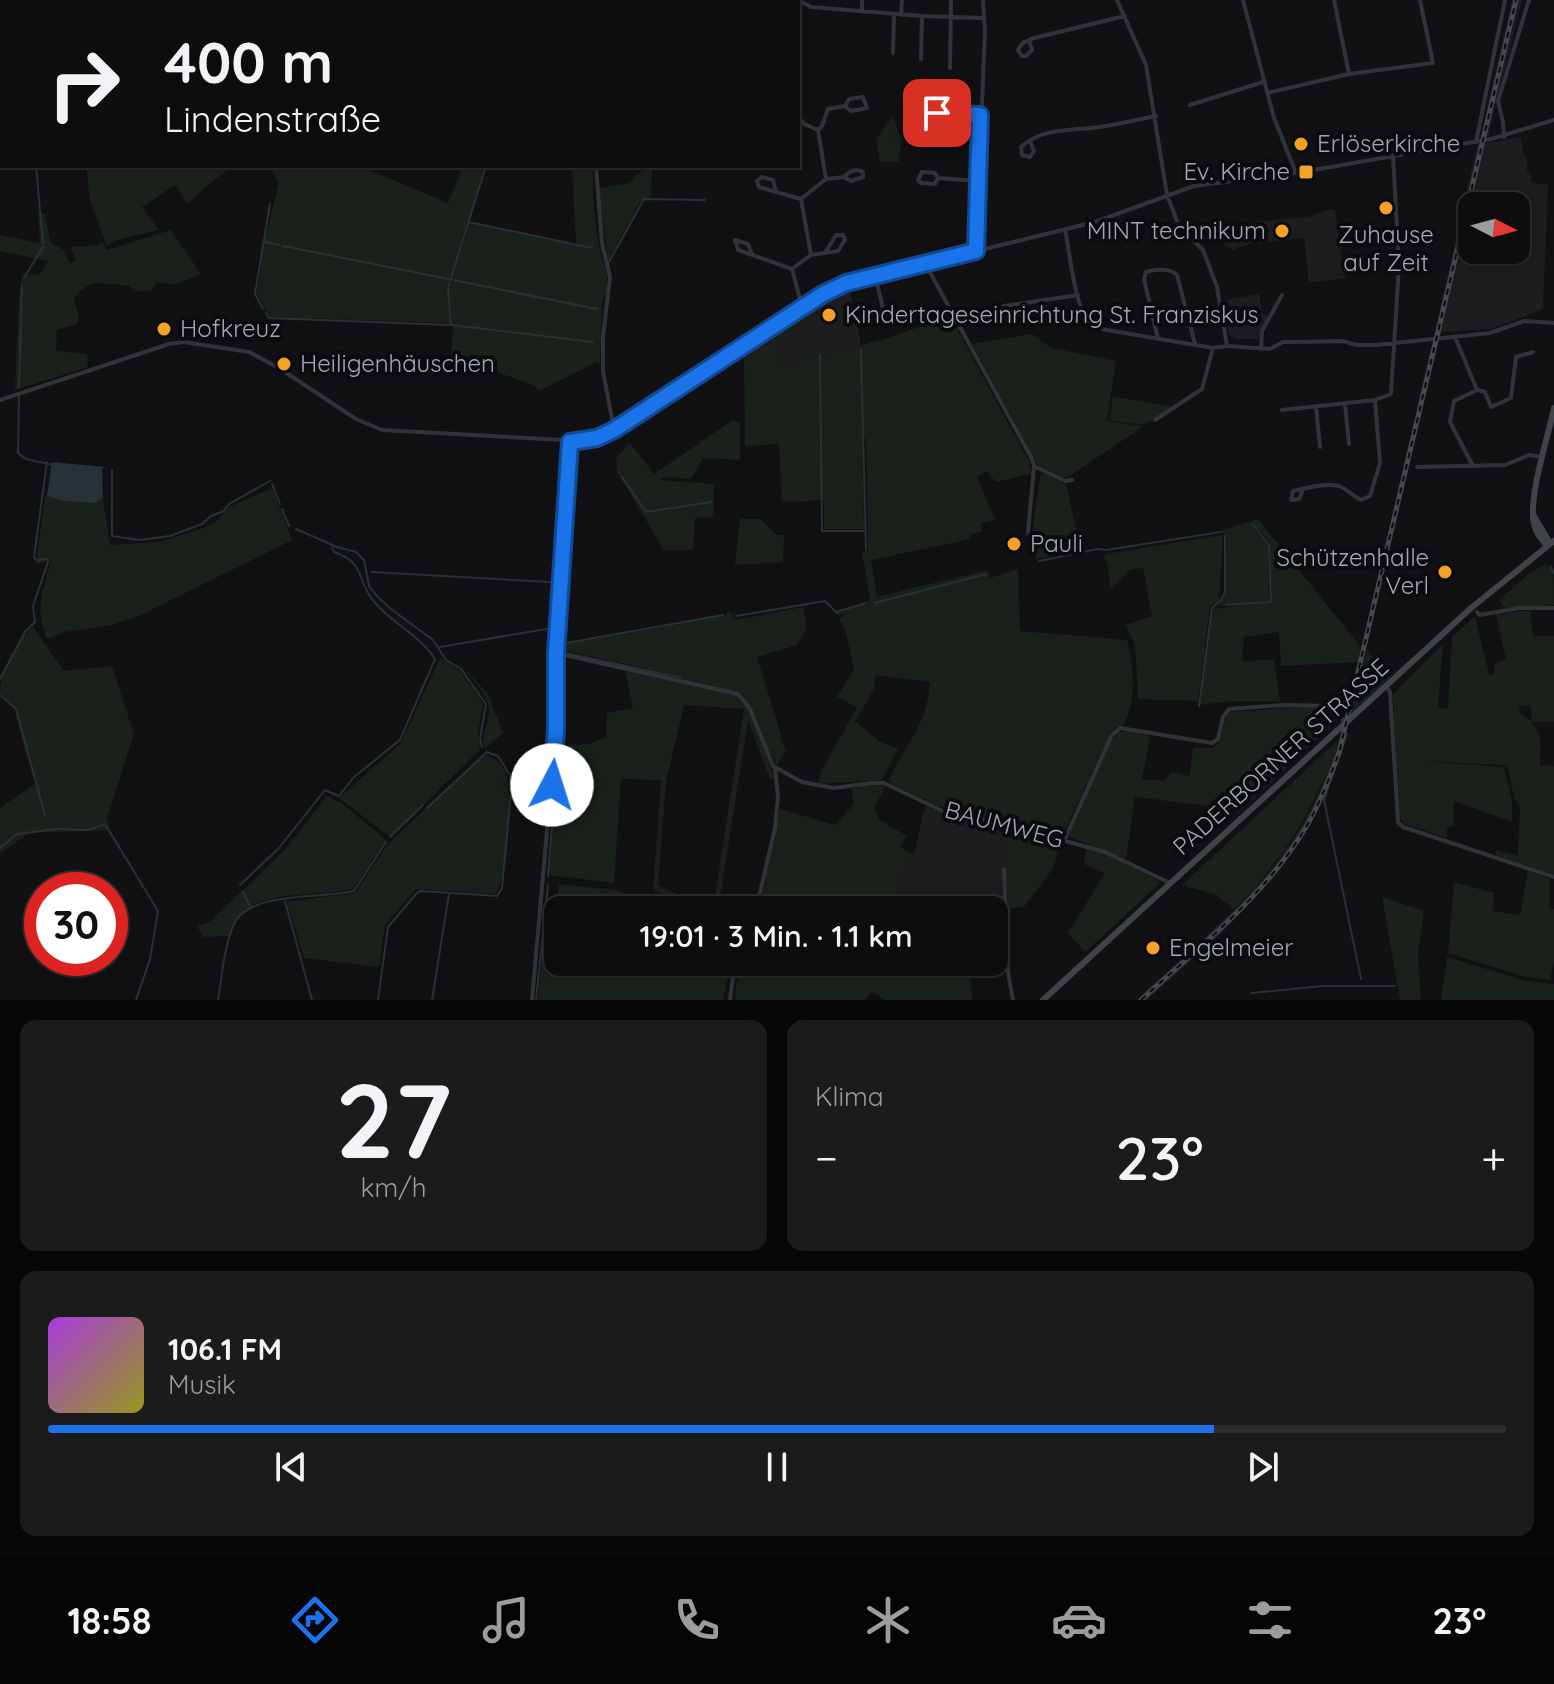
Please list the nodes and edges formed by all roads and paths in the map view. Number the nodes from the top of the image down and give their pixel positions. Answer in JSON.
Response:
{"nodes":[{"id":1,"x":862,"y":0,"type":"edge"},
{"id":2,"x":902,"y":0,"type":"edge"},
{"id":3,"x":951,"y":0,"type":"edge"},
{"id":4,"x":983,"y":0,"type":"edge"},
{"id":5,"x":1117,"y":0,"type":"edge"},
{"id":6,"x":1243,"y":0,"type":"edge"},
{"id":7,"x":1334,"y":0,"type":"edge"},
{"id":8,"x":1420,"y":0,"type":"edge"},
{"id":9,"x":1505,"y":0,"type":"edge"},
{"id":10,"x":1529,"y":0,"type":"edge"},
{"id":11,"x":800,"y":2,"type":"edge"},
{"id":12,"x":862,"y":12,"type":"junction"},
{"id":13,"x":894,"y":15,"type":"junction"},
{"id":14,"x":901,"y":15,"type":"junction"},
{"id":15,"x":922,"y":16,"type":"junction"},
{"id":16,"x":1125,"y":16,"type":"junction"},
{"id":17,"x":952,"y":17,"type":"junction"},
{"id":18,"x":983,"y":18,"type":"junction"},
{"id":19,"x":1029,"y":40,"type":"dead end"},
{"id":20,"x":893,"y":53,"type":"dead end"},
{"id":21,"x":921,"y":59,"type":"dead end"},
{"id":22,"x":950,"y":68,"type":"dead end"},
{"id":23,"x":1349,"y":74,"type":"junction"},
{"id":24,"x":1263,"y":82,"type":"junction"},
{"id":25,"x":1267,"y":93,"type":"junction"},
{"id":26,"x":1190,"y":105,"type":"dead end"},
{"id":27,"x":845,"y":106,"type":"junction"},
{"id":28,"x":937,"y":113,"type":"dead end"},
{"id":29,"x":980,"y":115,"type":"junction"},
{"id":30,"x":1156,"y":116,"type":"junction"},
{"id":31,"x":1554,"y":120,"type":"edge"},
{"id":32,"x":801,"y":124,"type":"edge"},
{"id":33,"x":818,"y":130,"type":"junction"},
{"id":34,"x":1504,"y":137,"type":"junction"},
{"id":35,"x":1030,"y":141,"type":"dead end"},
{"id":36,"x":1476,"y":142,"type":"junction"},
{"id":37,"x":1393,"y":155,"type":"junction"},
{"id":38,"x":596,"y":168,"type":"edge"},
{"id":39,"x":1296,"y":173,"type":"junction"},
{"id":40,"x":844,"y":177,"type":"dead end"},
{"id":41,"x":938,"y":178,"type":"junction"},
{"id":42,"x":826,"y":179,"type":"junction"},
{"id":43,"x":978,"y":181,"type":"junction"},
{"id":44,"x":776,"y":191,"type":"junction"},
{"id":45,"x":1167,"y":195,"type":"junction"},
{"id":46,"x":801,"y":199,"type":"junction"},
{"id":47,"x":1065,"y":229,"type":"junction"},
{"id":48,"x":976,"y":251,"type":"junction"},
{"id":49,"x":825,"y":253,"type":"junction"},
{"id":50,"x":753,"y":255,"type":"junction"},
{"id":51,"x":811,"y":255,"type":"junction"},
{"id":52,"x":924,"y":263,"type":"junction"},
{"id":53,"x":792,"y":269,"type":"junction"},
{"id":54,"x":875,"y":275,"type":"junction"},
{"id":55,"x":1078,"y":295,"type":"junction"},
{"id":56,"x":1282,"y":295,"type":"dead end"},
{"id":57,"x":805,"y":306,"type":"junction"},
{"id":58,"x":990,"y":322,"type":"dead end"},
{"id":59,"x":1554,"y":323,"type":"edge"},
{"id":60,"x":887,"y":325,"type":"dead end"},
{"id":61,"x":1455,"y":337,"type":"junction"},
{"id":62,"x":1158,"y":339,"type":"junction"},
{"id":63,"x":1395,"y":341,"type":"junction"},
{"id":64,"x":1195,"y":344,"type":"junction"},
{"id":65,"x":1227,"y":346,"type":"junction"},
{"id":66,"x":1213,"y":348,"type":"junction"},
{"id":67,"x":1261,"y":349,"type":"junction"},
{"id":68,"x":1533,"y":352,"type":"dead end"},
{"id":69,"x":1477,"y":390,"type":"junction"},
{"id":70,"x":0,"y":400,"type":"edge"},
{"id":71,"x":1375,"y":400,"type":"junction"},
{"id":72,"x":1345,"y":404,"type":"junction"},
{"id":73,"x":1316,"y":407,"type":"junction"},
{"id":74,"x":1554,"y":408,"type":"edge"},
{"id":75,"x":1282,"y":410,"type":"dead end"},
{"id":76,"x":1155,"y":420,"type":"dead end"},
{"id":77,"x":614,"y":430,"type":"junction"},
{"id":78,"x":570,"y":442,"type":"junction"},
{"id":79,"x":1349,"y":444,"type":"dead end"},
{"id":80,"x":1320,"y":447,"type":"dead end"},
{"id":81,"x":1543,"y":457,"type":"junction"},
{"id":82,"x":1034,"y":466,"type":"junction"},
{"id":83,"x":1473,"y":466,"type":"junction"},
{"id":84,"x":1417,"y":467,"type":"dead end"},
{"id":85,"x":1072,"y":480,"type":"dead end"},
{"id":86,"x":1303,"y":489,"type":"dead end"},
{"id":87,"x":1028,"y":533,"type":"dead end"},
{"id":88,"x":1550,"y":543,"type":"edge"},
{"id":89,"x":1554,"y":608,"type":"edge"},
{"id":90,"x":1477,"y":612,"type":"dead end"},
{"id":91,"x":556,"y":653,"type":"junction"},
{"id":92,"x":1386,"y":685,"type":"junction"},
{"id":93,"x":1345,"y":723,"type":"junction"},
{"id":94,"x":775,"y":768,"type":"junction"},
{"id":95,"x":1064,"y":841,"type":"junction"},
{"id":96,"x":1004,"y":869,"type":"dead end"},
{"id":97,"x":1554,"y":877,"type":"edge"},
{"id":98,"x":1170,"y":883,"type":"junction"},
{"id":99,"x":759,"y":896,"type":"edge"},
{"id":100,"x":733,"y":976,"type":"edge"},
{"id":101,"x":532,"y":1000,"type":"edge"},
{"id":102,"x":730,"y":1000,"type":"edge"},
{"id":103,"x":1013,"y":1000,"type":"edge"},
{"id":104,"x":1043,"y":1000,"type":"edge"}],
"edges":[{"from":1,"to":12,"type":"street"},
{"from":2,"to":14,"type":"street"},
{"from":3,"to":17,"type":"street"},
{"from":4,"to":18,"type":"street"},
{"from":5,"to":16,"type":"street"},
{"from":6,"to":24,"type":"street"},
{"from":7,"to":23,"type":"street"},
{"from":8,"to":23,"type":"street"},
{"from":9,"to":36,"type":"street"},
{"from":10,"to":34,"type":"street"},
{"from":11,"to":12,"type":"street"},
{"from":12,"to":13,"type":"street"},
{"from":13,"to":14,"type":"street"},
{"from":13,"to":20,"type":"street"},
{"from":14,"to":15,"type":"street"},
{"from":15,"to":17,"type":"street"},
{"from":15,"to":21,"type":"street"},
{"from":16,"to":19,"type":"street"},
{"from":16,"to":30,"type":"street"},
{"from":17,"to":18,"type":"street"},
{"from":17,"to":22,"type":"street"},
{"from":18,"to":29,"type":"street"},
{"from":23,"to":25,"type":"street"},
{"from":24,"to":25,"type":"street"},
{"from":24,"to":26,"type":"street"},
{"from":25,"to":39,"type":"street"},
{"from":27,"to":27,"type":"street"},
{"from":27,"to":33,"type":"street"},
{"from":28,"to":29,"type":"street"},
{"from":29,"to":43,"type":"street"},
{"from":30,"to":35,"type":"street"},
{"from":30,"to":45,"type":"street"},
{"from":31,"to":34,"type":"street"},
{"from":32,"to":33,"type":"street"},
{"from":33,"to":42,"type":"street"},
{"from":34,"to":36,"type":"street"},
{"from":36,"to":37,"type":"street"},
{"from":37,"to":39,"type":"street"},
{"from":37,"to":63,"type":"street"},
{"from":38,"to":77,"type":"street"},
{"from":39,"to":45,"type":"street"},
{"from":40,"to":42,"type":"street"},
{"from":41,"to":41,"type":"street"},
{"from":41,"to":43,"type":"street"},
{"from":42,"to":46,"type":"street"},
{"from":43,"to":48,"type":"street"},
{"from":44,"to":44,"type":"street"},
{"from":44,"to":46,"type":"street"},
{"from":45,"to":47,"type":"street"},
{"from":45,"to":65,"type":"street"},
{"from":46,"to":51,"type":"street"},
{"from":47,"to":48,"type":"street"},
{"from":47,"to":55,"type":"street"},
{"from":48,"to":52,"type":"street"},
{"from":49,"to":49,"type":"street"},
{"from":49,"to":51,"type":"street"},
{"from":50,"to":50,"type":"street"},
{"from":50,"to":53,"type":"street"},
{"from":51,"to":53,"type":"street"},
{"from":52,"to":54,"type":"street"},
{"from":52,"to":82,"type":"street"},
{"from":53,"to":57,"type":"street"},
{"from":54,"to":57,"type":"street"},
{"from":54,"to":60,"type":"street"},
{"from":55,"to":58,"type":"street"},
{"from":55,"to":62,"type":"street"},
{"from":56,"to":67,"type":"street"},
{"from":57,"to":77,"type":"street"},
{"from":59,"to":61,"type":"street"},
{"from":61,"to":63,"type":"street"},
{"from":61,"to":69,"type":"street"},
{"from":62,"to":64,"type":"street"},
{"from":62,"to":64,"type":"street"},
{"from":63,"to":67,"type":"street"},
{"from":63,"to":71,"type":"street"},
{"from":64,"to":66,"type":"street"},
{"from":65,"to":66,"type":"street"},
{"from":65,"to":67,"type":"street"},
{"from":66,"to":76,"type":"street"},
{"from":68,"to":69,"type":"street"},
{"from":69,"to":83,"type":"street"},
{"from":70,"to":78,"type":"street"},
{"from":71,"to":72,"type":"street"},
{"from":71,"to":86,"type":"street"},
{"from":72,"to":73,"type":"street"},
{"from":72,"to":79,"type":"street"},
{"from":73,"to":75,"type":"street"},
{"from":73,"to":80,"type":"street"},
{"from":74,"to":81,"type":"main road","name":"PADERBORNER STRASSE"},
{"from":77,"to":78,"type":"street"},
{"from":78,"to":91,"type":"street"},
{"from":81,"to":83,"type":"street"},
{"from":81,"to":88,"type":"main road","name":"PADERBORNER STRASSE"},
{"from":82,"to":85,"type":"street"},
{"from":82,"to":87,"type":"street"},
{"from":83,"to":84,"type":"street"},
{"from":88,"to":92,"type":"main road","name":"PADERBORNER STRASSE"},
{"from":89,"to":90,"type":"street"},
{"from":91,"to":94,"type":"street"},
{"from":91,"to":101,"type":"street"},
{"from":92,"to":93,"type":"main road","name":"PADERBORNER STRASSE"},
{"from":92,"to":97,"type":"street"},
{"from":93,"to":95,"type":"street"},
{"from":93,"to":98,"type":"main road","name":"PADERBORNER STRASSE"},
{"from":94,"to":95,"type":"street","name":"BAUMWEG"},
{"from":94,"to":99,"type":"street"},
{"from":95,"to":98,"type":"street","name":"BAUMWEG"},
{"from":96,"to":103,"type":"street"},
{"from":98,"to":104,"type":"main road","name":"PADERBORNER STRASSE"},
{"from":100,"to":102,"type":"street"}]}
